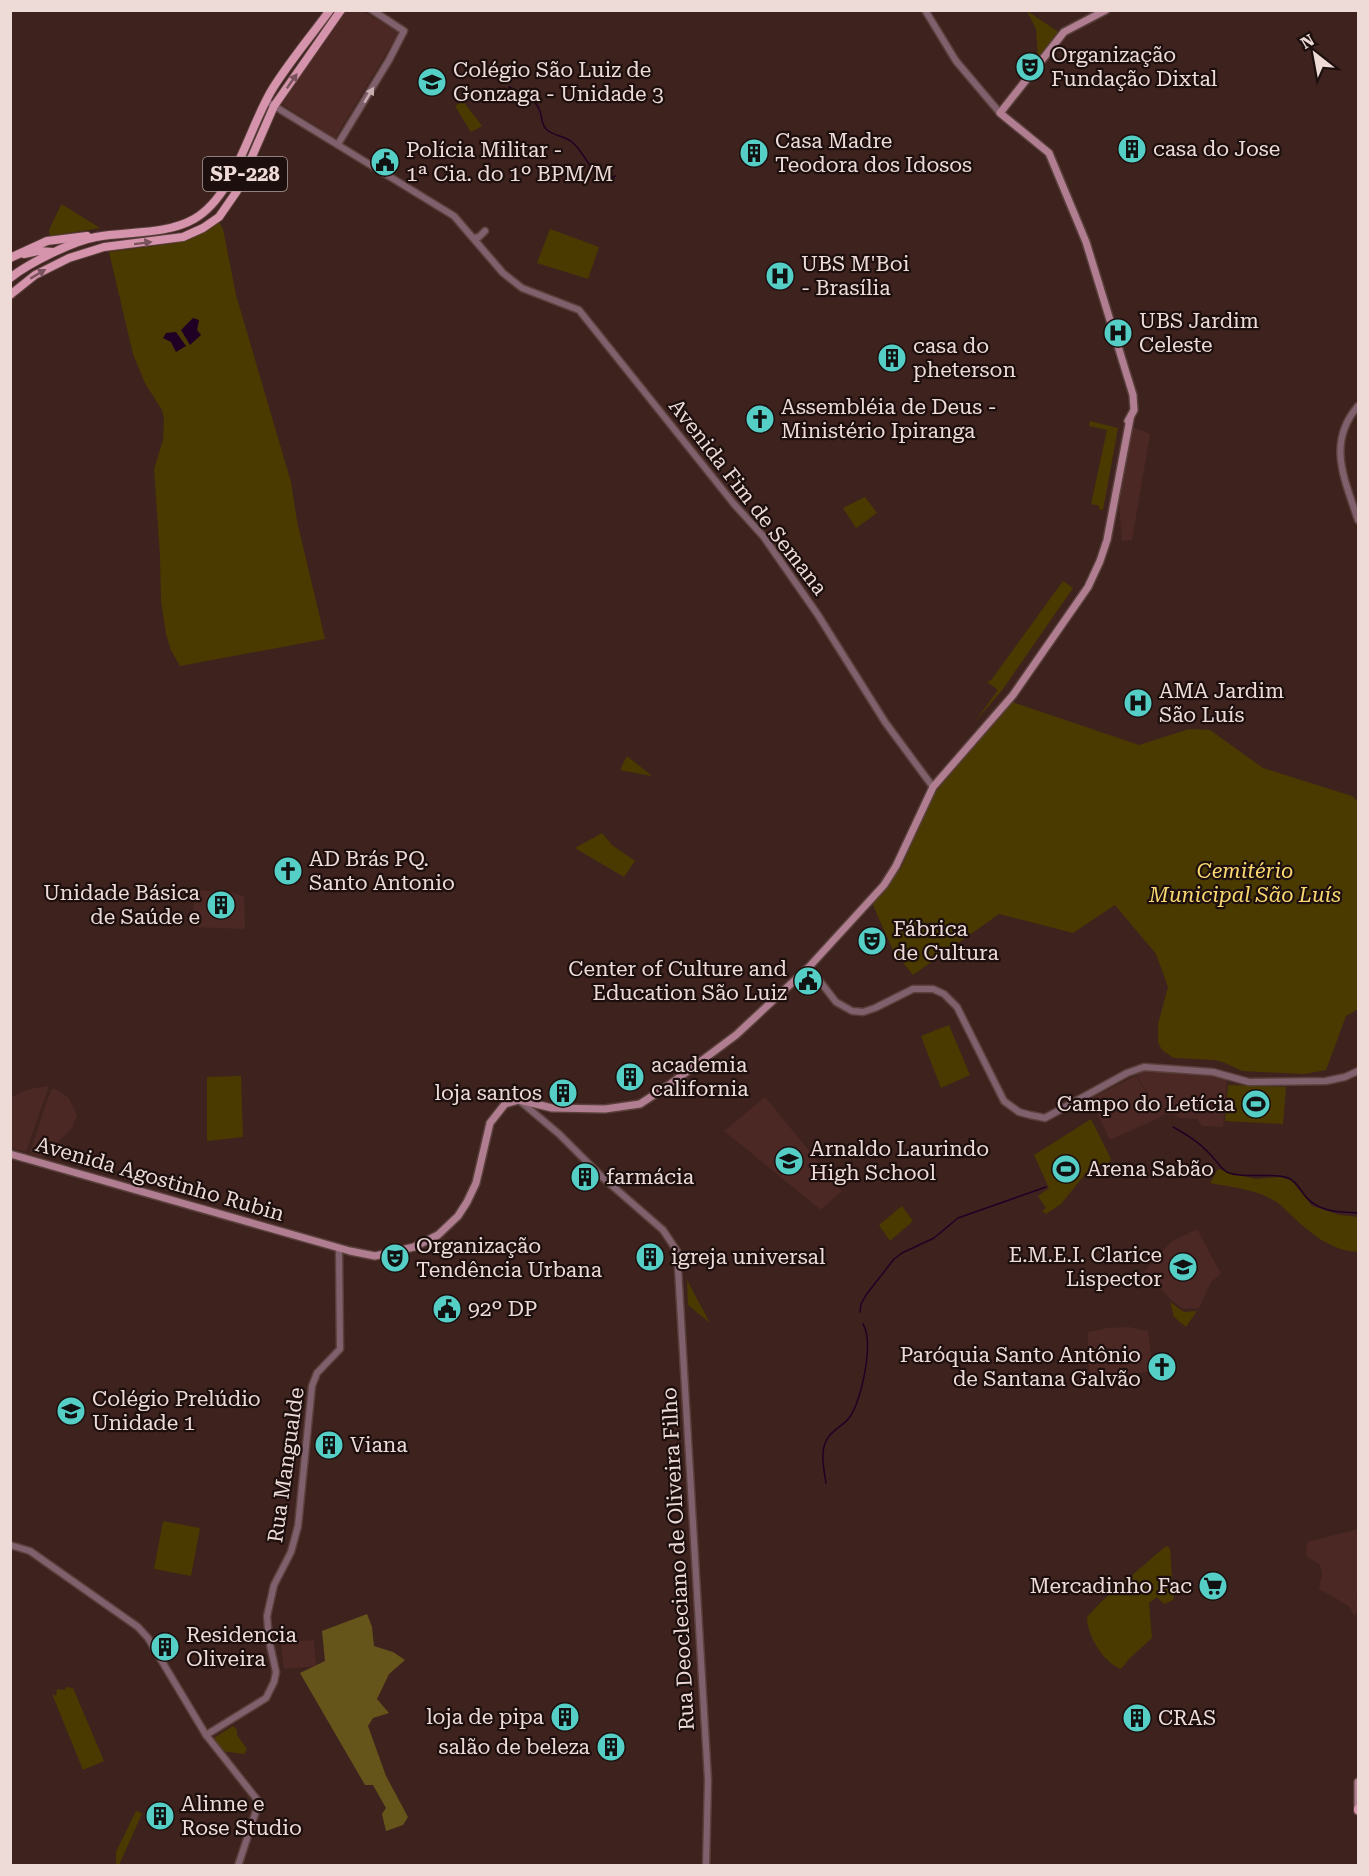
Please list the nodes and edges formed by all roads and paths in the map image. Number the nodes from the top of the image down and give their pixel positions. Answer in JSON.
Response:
{"nodes":[{"id":1,"x":330,"y":10,"type":"edge"},
{"id":2,"x":341,"y":10,"type":"edge"},
{"id":3,"x":372,"y":10,"type":"edge"},
{"id":4,"x":925,"y":10,"type":"edge"},
{"id":5,"x":1106,"y":10,"type":"edge"},
{"id":6,"x":266,"y":101,"type":"junction"},
{"id":7,"x":274,"y":106,"type":"junction"},
{"id":8,"x":1000,"y":113,"type":"junction"},
{"id":9,"x":338,"y":144,"type":"junction"},
{"id":10,"x":485,"y":231,"type":"dead end"},
{"id":11,"x":97,"y":236,"type":"junction"},
{"id":12,"x":474,"y":238,"type":"junction"},
{"id":13,"x":56,"y":252,"type":"junction"},
{"id":14,"x":12,"y":257,"type":"edge"},
{"id":15,"x":69,"y":258,"type":"junction"},
{"id":16,"x":10,"y":278,"type":"edge"},
{"id":17,"x":10,"y":295,"type":"edge"},
{"id":18,"x":1359,"y":406,"type":"edge"},
{"id":19,"x":1359,"y":520,"type":"edge"},
{"id":20,"x":933,"y":787,"type":"junction"},
{"id":21,"x":809,"y":967,"type":"junction"},
{"id":22,"x":1359,"y":1071,"type":"edge"},
{"id":23,"x":519,"y":1100,"type":"junction"},
{"id":24,"x":10,"y":1154,"type":"edge"},
{"id":25,"x":339,"y":1248,"type":"junction"},
{"id":26,"x":10,"y":1545,"type":"edge"},
{"id":27,"x":206,"y":1735,"type":"junction"},
{"id":28,"x":1359,"y":1782,"type":"edge"},
{"id":29,"x":1358,"y":1810,"type":"edge"},
{"id":30,"x":238,"y":1866,"type":"edge"},
{"id":31,"x":706,"y":1866,"type":"edge"}],
"edges":[{"from":1,"to":6,"type":"main road","number":"SP-228"},
{"from":7,"to":2,"type":"main road","number":"SP-228","one_way":true},
{"from":9,"to":3,"type":"street","one_way":true},
{"from":4,"to":8,"type":"street"},
{"from":5,"to":8,"type":"main road"},
{"from":6,"to":7,"type":"street","name":"Avenida Fim de Semana"},
{"from":6,"to":11,"type":"main road","number":"SP-228"},
{"from":7,"to":9,"type":"street","name":"Avenida Fim de Semana"},
{"from":15,"to":7,"type":"main road","number":"SP-228","one_way":true},
{"from":8,"to":20,"type":"main road"},
{"from":9,"to":12,"type":"street","name":"Avenida Fim de Semana"},
{"from":10,"to":12,"type":"street"},
{"from":11,"to":13,"type":"main road","number":"SP-228"},
{"from":11,"to":14,"type":"main road"},
{"from":12,"to":20,"type":"street","name":"Avenida Fim de Semana"},
{"from":13,"to":14,"type":"main road"},
{"from":13,"to":15,"type":"main road"},
{"from":13,"to":16,"type":"main road","number":"SP-228"},
{"from":17,"to":15,"type":"main road","number":"SP-228","one_way":true},
{"from":18,"to":19,"type":"street"},
{"from":20,"to":21,"type":"main road"},
{"from":21,"to":22,"type":"street"},
{"from":21,"to":23,"type":"main road"},
{"from":23,"to":25,"type":"main road","name":"Avenida Agostinho Rubin"},
{"from":23,"to":31,"type":"street","name":"Rua Deocleciano de Oliveira Filho"},
{"from":24,"to":25,"type":"main road","name":"Avenida Agostinho Rubin"},
{"from":25,"to":27,"type":"street","name":"Rua Mangualde"},
{"from":26,"to":27,"type":"street"},
{"from":27,"to":30,"type":"street"},
{"from":28,"to":29,"type":"main road"}]}
